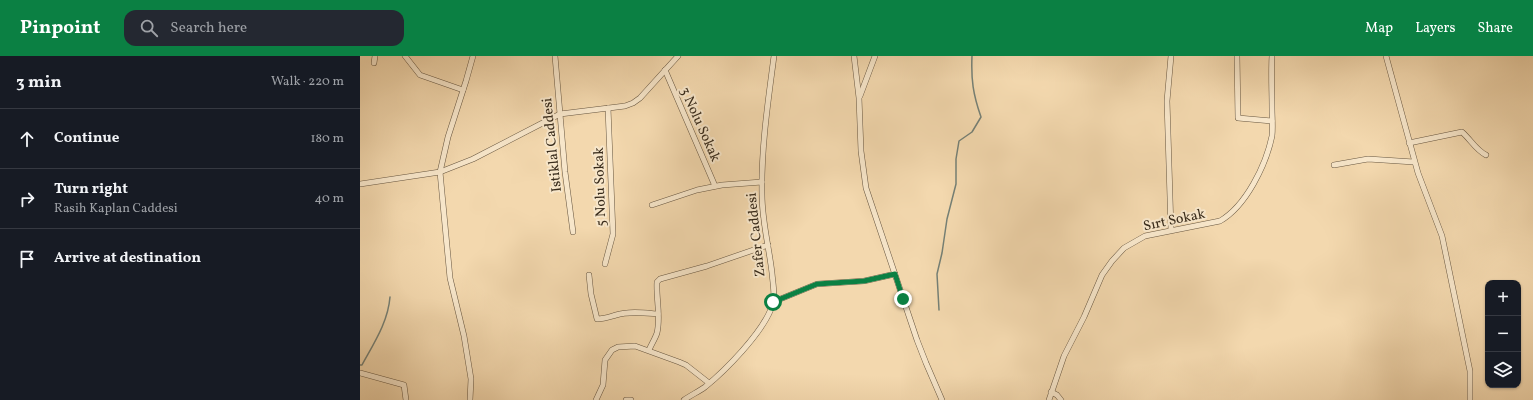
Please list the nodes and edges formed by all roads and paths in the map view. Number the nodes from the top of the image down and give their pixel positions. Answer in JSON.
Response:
{"nodes":[{"id":1,"x":375,"y":56,"type":"edge"},
{"id":2,"x":405,"y":56,"type":"edge"},
{"id":3,"x":473,"y":56,"type":"edge"},
{"id":4,"x":555,"y":56,"type":"edge"},
{"id":5,"x":774,"y":56,"type":"edge"},
{"id":6,"x":854,"y":56,"type":"edge"},
{"id":7,"x":875,"y":56,"type":"edge"},
{"id":8,"x":1171,"y":56,"type":"edge"},
{"id":9,"x":1237,"y":56,"type":"edge"},
{"id":10,"x":1272,"y":56,"type":"edge"},
{"id":11,"x":1386,"y":56,"type":"edge"},
{"id":12,"x":675,"y":57,"type":"edge"},
{"id":13,"x":374,"y":63,"type":"dead end"},
{"id":14,"x":664,"y":70,"type":"junction"},
{"id":15,"x":463,"y":90,"type":"junction"},
{"id":16,"x":859,"y":98,"type":"junction"},
{"id":17,"x":608,"y":108,"type":"junction"},
{"id":18,"x":560,"y":114,"type":"junction"},
{"id":19,"x":1272,"y":121,"type":"junction"},
{"id":20,"x":1409,"y":142,"type":"junction"},
{"id":21,"x":1486,"y":155,"type":"dead end"},
{"id":22,"x":1414,"y":162,"type":"junction"},
{"id":23,"x":1334,"y":165,"type":"dead end"},
{"id":24,"x":440,"y":172,"type":"junction"},
{"id":25,"x":762,"y":182,"type":"junction"},
{"id":26,"x":360,"y":184,"type":"edge"},
{"id":27,"x":715,"y":186,"type":"junction"},
{"id":28,"x":652,"y":205,"type":"dead end"},
{"id":29,"x":1171,"y":230,"type":"junction"},
{"id":30,"x":573,"y":232,"type":"dead end"},
{"id":31,"x":768,"y":245,"type":"junction"},
{"id":32,"x":605,"y":264,"type":"dead end"},
{"id":33,"x":895,"y":274,"type":"junction"},
{"id":34,"x":589,"y":275,"type":"dead end"},
{"id":35,"x":773,"y":302,"type":"junction"},
{"id":36,"x":658,"y":314,"type":"junction"},
{"id":37,"x":649,"y":350,"type":"junction"},
{"id":38,"x":360,"y":373,"type":"edge"},
{"id":39,"x":709,"y":383,"type":"junction"},
{"id":40,"x":1051,"y":392,"type":"junction"},
{"id":41,"x":406,"y":400,"type":"edge"},
{"id":42,"x":470,"y":400,"type":"edge"},
{"id":43,"x":596,"y":400,"type":"edge"},
{"id":44,"x":626,"y":400,"type":"edge"},
{"id":45,"x":631,"y":400,"type":"edge"},
{"id":46,"x":684,"y":400,"type":"edge"},
{"id":47,"x":942,"y":400,"type":"edge"},
{"id":48,"x":1049,"y":400,"type":"edge"},
{"id":49,"x":1061,"y":400,"type":"edge"},
{"id":50,"x":1470,"y":400,"type":"edge"}],
"edges":[{"from":1,"to":13,"type":"street"},
{"from":2,"to":15,"type":"street"},
{"from":3,"to":15,"type":"street"},
{"from":4,"to":18,"type":"street","name":"Istiklal Caddesi"},
{"from":5,"to":25,"type":"street","name":"Zafer Caddesi"},
{"from":6,"to":16,"type":"street"},
{"from":7,"to":16,"type":"street"},
{"from":8,"to":29,"type":"street"},
{"from":9,"to":19,"type":"street"},
{"from":10,"to":19,"type":"street","name":"Sırt Sokak"},
{"from":11,"to":20,"type":"street"},
{"from":12,"to":14,"type":"street"},
{"from":14,"to":17,"type":"street"},
{"from":14,"to":27,"type":"street","name":"3 Nolu Sokak"},
{"from":15,"to":24,"type":"street"},
{"from":16,"to":33,"type":"street"},
{"from":17,"to":18,"type":"street"},
{"from":17,"to":32,"type":"street","name":"5 Nolu Sokak"},
{"from":18,"to":24,"type":"street"},
{"from":18,"to":30,"type":"street","name":"Istiklal Caddesi"},
{"from":19,"to":29,"type":"street","name":"Sırt Sokak"},
{"from":20,"to":21,"type":"street"},
{"from":20,"to":22,"type":"street"},
{"from":22,"to":23,"type":"street"},
{"from":22,"to":50,"type":"street"},
{"from":24,"to":26,"type":"street"},
{"from":24,"to":42,"type":"street"},
{"from":25,"to":27,"type":"street"},
{"from":25,"to":31,"type":"street","name":"Zafer Caddesi"},
{"from":27,"to":28,"type":"street"},
{"from":29,"to":40,"type":"street","name":"Sırt Sokak"},
{"from":31,"to":35,"type":"street","name":"Zafer Caddesi"},
{"from":31,"to":36,"type":"street"},
{"from":33,"to":35,"type":"street"},
{"from":33,"to":47,"type":"street"},
{"from":34,"to":36,"type":"street"},
{"from":35,"to":39,"type":"street","name":"Zafer Caddesi"},
{"from":36,"to":37,"type":"street"},
{"from":37,"to":39,"type":"street"},
{"from":37,"to":43,"type":"street"},
{"from":38,"to":41,"type":"street"},
{"from":39,"to":46,"type":"street","name":"Zafer Caddesi"},
{"from":40,"to":48,"type":"street","name":"Sırt Sokak"},
{"from":40,"to":49,"type":"street"},
{"from":44,"to":45,"type":"street"}]}
